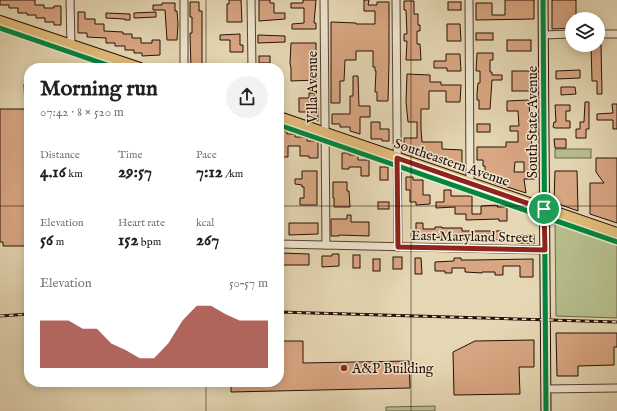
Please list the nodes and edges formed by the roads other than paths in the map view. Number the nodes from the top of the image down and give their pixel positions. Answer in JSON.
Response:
{"nodes":[{"id":1,"x":70,"y":0,"type":"edge"},
{"id":2,"x":184,"y":0,"type":"edge"},
{"id":3,"x":251,"y":0,"type":"edge"},
{"id":4,"x":324,"y":0,"type":"edge"},
{"id":5,"x":396,"y":0,"type":"edge"},
{"id":6,"x":469,"y":0,"type":"edge"},
{"id":7,"x":543,"y":0,"type":"edge"},
{"id":8,"x":0,"y":20,"type":"edge"},
{"id":9,"x":543,"y":34,"type":"junction"},
{"id":10,"x":565,"y":34,"type":"edge"},
{"id":11,"x":605,"y":34,"type":"edge"},
{"id":12,"x":617,"y":34,"type":"edge"},
{"id":13,"x":71,"y":44,"type":"junction"},
{"id":14,"x":126,"y":63,"type":"edge"},
{"id":15,"x":184,"y":63,"type":"edge"},
{"id":16,"x":252,"y":63,"type":"edge"},
{"id":17,"x":284,"y":119,"type":"edge"},
{"id":18,"x":325,"y":132,"type":"junction"},
{"id":19,"x":397,"y":158,"type":"junction"},
{"id":20,"x":470,"y":183,"type":"junction"},
{"id":21,"x":544,"y":209,"type":"junction"},
{"id":22,"x":617,"y":233,"type":"edge"},
{"id":23,"x":284,"y":244,"type":"edge"},
{"id":24,"x":326,"y":245,"type":"junction"},
{"id":25,"x":398,"y":247,"type":"junction"},
{"id":26,"x":545,"y":250,"type":"junction"},
{"id":27,"x":617,"y":388,"type":"edge"},
{"id":28,"x":546,"y":389,"type":"junction"},
{"id":29,"x":546,"y":411,"type":"edge"}],
"edges":[{"from":1,"to":13,"type":"street"},
{"from":2,"to":15,"type":"street"},
{"from":3,"to":16,"type":"street"},
{"from":4,"to":18,"type":"street","name":"Villa Avenue"},
{"from":5,"to":19,"type":"street"},
{"from":6,"to":20,"type":"street"},
{"from":7,"to":9,"type":"street","name":"South State Avenue"},
{"from":8,"to":13,"type":"main road"},
{"from":9,"to":10,"type":"street"},
{"from":9,"to":21,"type":"street","name":"South State Avenue"},
{"from":11,"to":12,"type":"street"},
{"from":13,"to":14,"type":"main road"},
{"from":17,"to":18,"type":"main road","name":"Southeastern Avenue"},
{"from":18,"to":19,"type":"main road","name":"Southeastern Avenue"},
{"from":18,"to":24,"type":"street","name":"Villa Avenue"},
{"from":19,"to":20,"type":"main road","name":"Southeastern Avenue"},
{"from":19,"to":25,"type":"street"},
{"from":20,"to":21,"type":"main road","name":"Southeastern Avenue"},
{"from":21,"to":22,"type":"main road","name":"Southeastern Avenue"},
{"from":21,"to":26,"type":"street","name":"South State Avenue"},
{"from":23,"to":24,"type":"street","name":"East Maryland Street"},
{"from":24,"to":25,"type":"street","name":"East Maryland Street"},
{"from":25,"to":26,"type":"street","name":"East Maryland Street"},
{"from":26,"to":28,"type":"street","name":"South State Avenue"},
{"from":27,"to":28,"type":"street"},
{"from":28,"to":29,"type":"street","name":"South State Avenue"}]}
